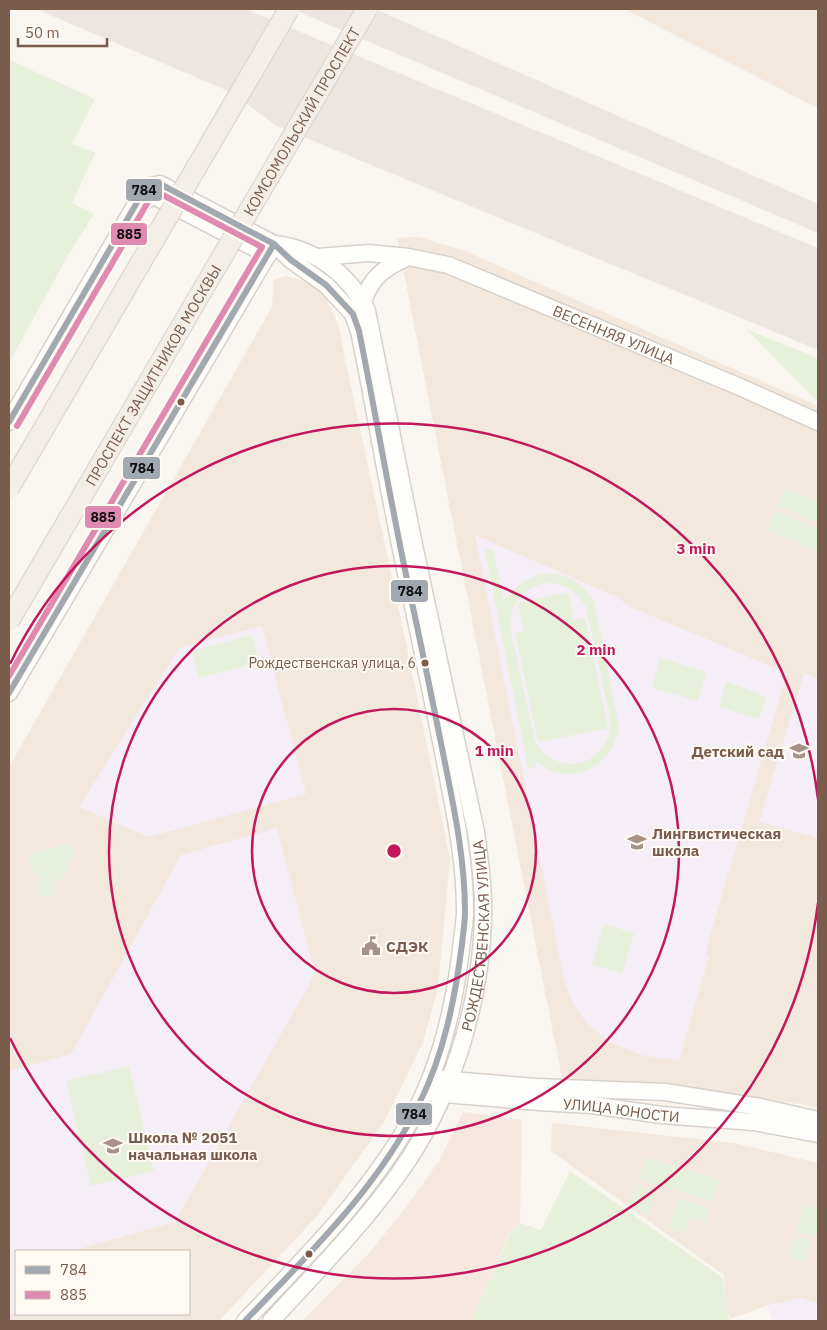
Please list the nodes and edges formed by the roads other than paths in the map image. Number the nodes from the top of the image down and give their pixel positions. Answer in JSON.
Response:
{"nodes":[{"id":1,"x":289,"y":9,"type":"edge"},
{"id":2,"x":367,"y":9,"type":"edge"},
{"id":3,"x":136,"y":206,"type":"junction"},
{"id":4,"x":236,"y":233,"type":"joint"},
{"id":5,"x":278,"y":248,"type":"junction"},
{"id":6,"x":318,"y":257,"type":"junction"},
{"id":7,"x":408,"y":257,"type":"junction"},
{"id":8,"x":363,"y":302,"type":"junction"},
{"id":9,"x":9,"y":422,"type":"edge"},
{"id":10,"x":818,"y":422,"type":"edge"},
{"id":11,"x":9,"y":488,"type":"edge"},
{"id":12,"x":9,"y":621,"type":"edge"},
{"id":13,"x":9,"y":693,"type":"edge"},
{"id":14,"x":426,"y":1085,"type":"junction"},
{"id":15,"x":446,"y":1087,"type":"junction"},
{"id":16,"x":665,"y":1092,"type":"junction"},
{"id":17,"x":662,"y":1115,"type":"junction"},
{"id":18,"x":818,"y":1120,"type":"edge"},
{"id":19,"x":818,"y":1134,"type":"edge"},
{"id":20,"x":245,"y":1321,"type":"edge"},
{"id":21,"x":271,"y":1321,"type":"edge"}],
"edges":[{"from":1,"to":11,"type":"main road","bridge":true},
{"from":2,"to":4,"type":"main road","name":"КОМСОМОЛЬСКИЙ ПРОСПЕКТ","bridge":true},
{"from":3,"to":5,"type":"street"},
{"from":3,"to":5,"type":"street"},
{"from":3,"to":9,"type":"street"},
{"from":4,"to":12,"type":"main road","name":"ПРОСПЕКТ ЗАЩИТНИКОВ МОСКВЫ","bridge":true},
{"from":5,"to":6,"type":"street","name":"РОЖДЕСТВЕНСКАЯ УЛИЦА"},
{"from":5,"to":13,"type":"street"},
{"from":5,"to":14,"type":"street","name":"РОЖДЕСТВЕНСКАЯ УЛИЦА"},
{"from":6,"to":7,"type":"street","name":"ВЕСЕННЯЯ УЛИЦА"},
{"from":6,"to":8,"type":"street","name":"РОЖДЕСТВЕНСКАЯ УЛИЦА"},
{"from":7,"to":8,"type":"street"},
{"from":7,"to":10,"type":"street","name":"ВЕСЕННЯЯ УЛИЦА"},
{"from":8,"to":15,"type":"street","name":"РОЖДЕСТВЕНСКАЯ УЛИЦА"},
{"from":14,"to":15,"type":"street","name":"УЛИЦА ЮНОСТИ"},
{"from":14,"to":20,"type":"street","name":"РОЖДЕСТВЕНСКАЯ УЛИЦА"},
{"from":15,"to":16,"type":"street","name":"УЛИЦА ЮНОСТИ"},
{"from":15,"to":17,"type":"street","name":"УЛИЦА ЮНОСТИ"},
{"from":15,"to":21,"type":"street","name":"РОЖДЕСТВЕНСКАЯ УЛИЦА"},
{"from":16,"to":17,"type":"street"},
{"from":16,"to":18,"type":"street","name":"УЛИЦА ЮНОСТИ"},
{"from":17,"to":19,"type":"street","name":"УЛИЦА ЮНОСТИ"}]}
